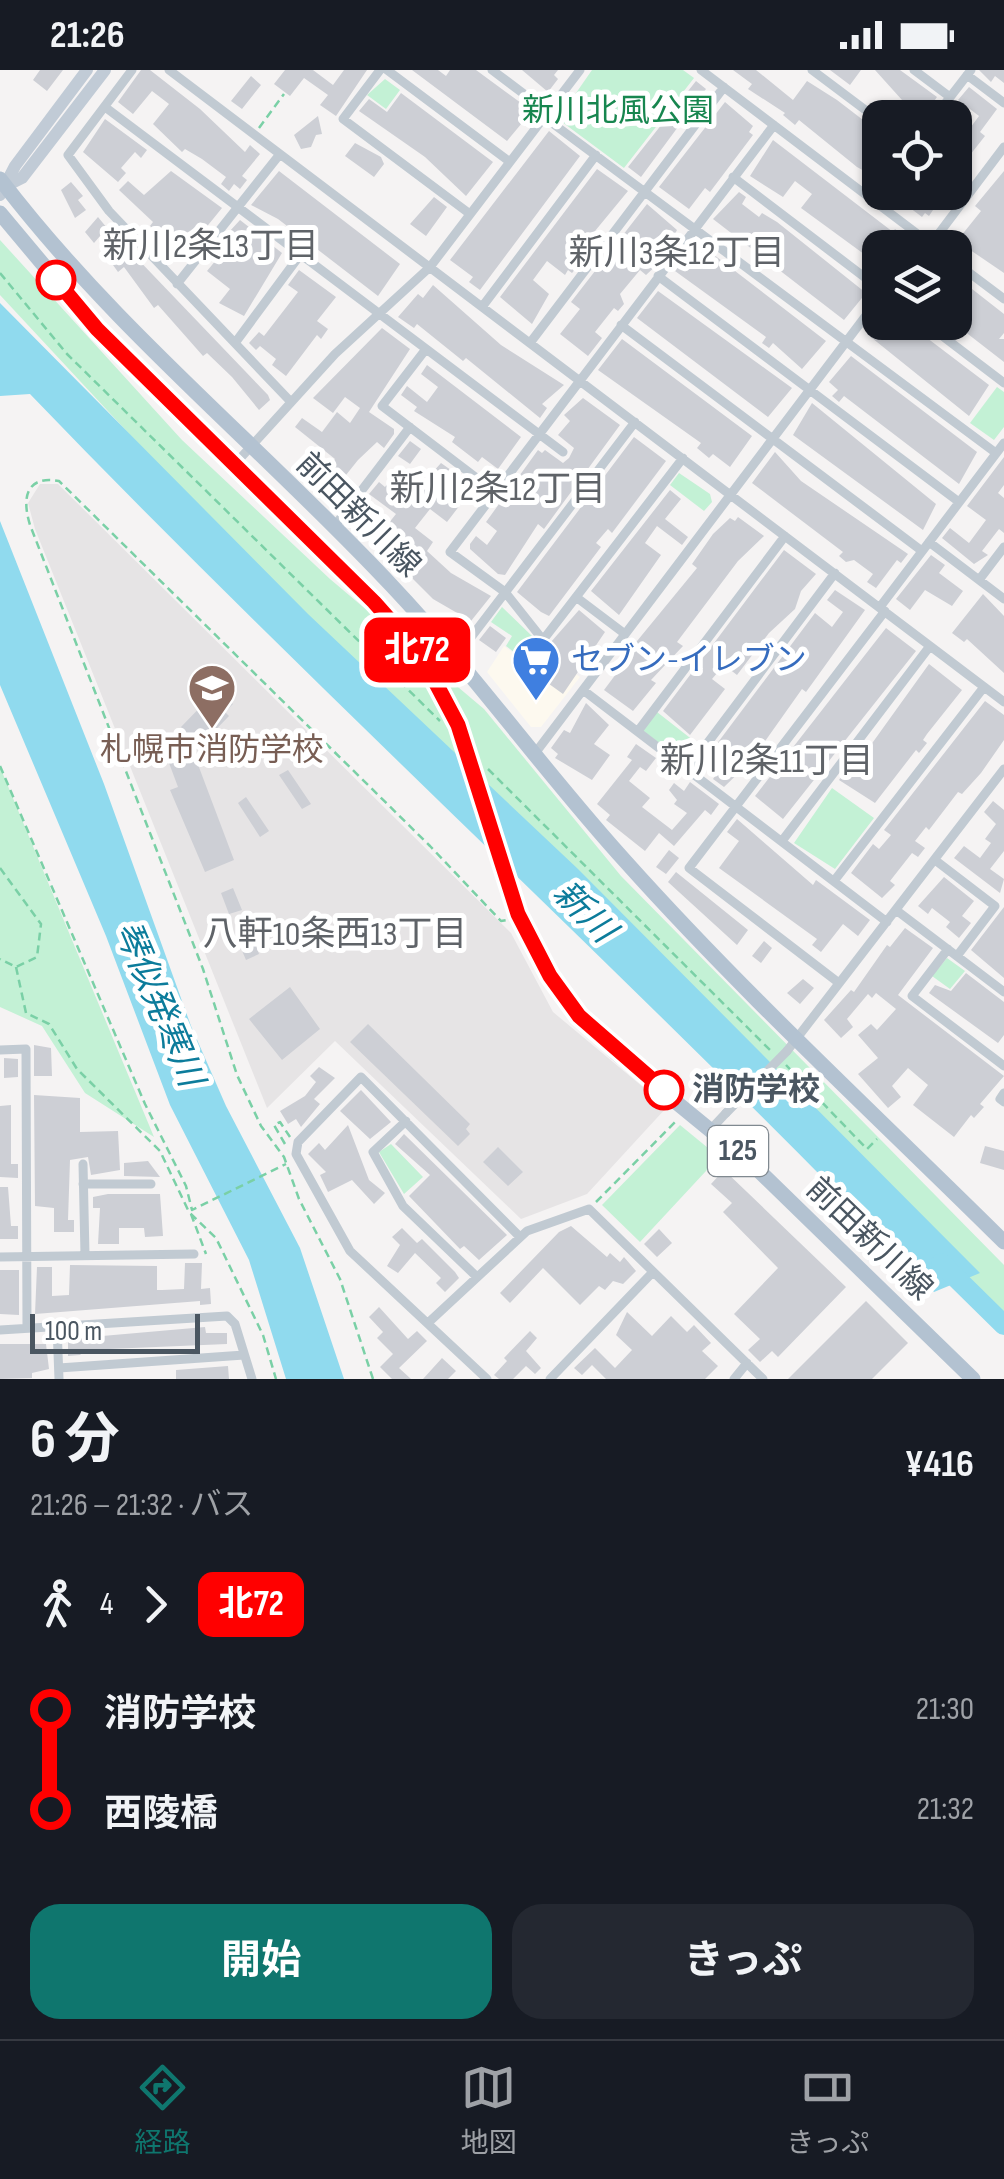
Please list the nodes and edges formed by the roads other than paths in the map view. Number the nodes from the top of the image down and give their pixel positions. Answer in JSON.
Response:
{"nodes":[{"id":1,"x":87,"y":70,"type":"edge"},
{"id":2,"x":105,"y":70,"type":"edge"},
{"id":3,"x":132,"y":70,"type":"edge"},
{"id":4,"x":169,"y":70,"type":"edge"},
{"id":5,"x":384,"y":70,"type":"edge"},
{"id":6,"x":492,"y":70,"type":"edge"},
{"id":7,"x":580,"y":70,"type":"edge"},
{"id":8,"x":701,"y":70,"type":"edge"},
{"id":9,"x":812,"y":70,"type":"edge"},
{"id":10,"x":914,"y":70,"type":"edge"},
{"id":11,"x":969,"y":73,"type":"edge"},
{"id":12,"x":724,"y":87,"type":"junction"},
{"id":13,"x":950,"y":97,"type":"junction"},
{"id":14,"x":948,"y":100,"type":"edge"},
{"id":15,"x":1004,"y":103,"type":"edge"},
{"id":16,"x":104,"y":107,"type":"junction"},
{"id":17,"x":862,"y":108,"type":"edge"},
{"id":18,"x":546,"y":114,"type":"junction"},
{"id":19,"x":774,"y":126,"type":"junction"},
{"id":20,"x":1004,"y":147,"type":"edge"},
{"id":21,"x":280,"y":154,"type":"junction"},
{"id":22,"x":596,"y":154,"type":"junction"},
{"id":23,"x":510,"y":162,"type":"junction"},
{"id":24,"x":732,"y":177,"type":"junction"},
{"id":25,"x":2,"y":187,"type":"edge"},
{"id":26,"x":644,"y":190,"type":"junction"},
{"id":27,"x":862,"y":192,"type":"edge"},
{"id":28,"x":238,"y":208,"type":"junction"},
{"id":29,"x":885,"y":210,"type":"edge"},
{"id":30,"x":0,"y":213,"type":"edge"},
{"id":31,"x":470,"y":214,"type":"junction"},
{"id":32,"x":695,"y":227,"type":"junction"},
{"id":33,"x":910,"y":230,"type":"edge"},
{"id":34,"x":938,"y":230,"type":"edge"},
{"id":35,"x":300,"y":255,"type":"junction"},
{"id":36,"x":430,"y":267,"type":"junction"},
{"id":37,"x":972,"y":274,"type":"edge"},
{"id":38,"x":862,"y":275,"type":"edge"},
{"id":39,"x":658,"y":276,"type":"junction"},
{"id":40,"x":177,"y":284,"type":"junction"},
{"id":41,"x":1002,"y":294,"type":"edge"},
{"id":42,"x":482,"y":306,"type":"junction"},
{"id":43,"x":379,"y":314,"type":"junction"},
{"id":44,"x":862,"y":320,"type":"edge"},
{"id":45,"x":621,"y":325,"type":"junction"},
{"id":46,"x":948,"y":340,"type":"edge"},
{"id":47,"x":846,"y":341,"type":"junction"},
{"id":48,"x":530,"y":343,"type":"junction"},
{"id":49,"x":235,"y":344,"type":"junction"},
{"id":50,"x":426,"y":349,"type":"junction"},
{"id":51,"x":580,"y":380,"type":"junction"},
{"id":52,"x":1004,"y":383,"type":"edge"},
{"id":53,"x":810,"y":390,"type":"junction"},
{"id":54,"x":291,"y":402,"type":"junction"},
{"id":55,"x":635,"y":422,"type":"junction"},
{"id":56,"x":410,"y":427,"type":"junction"},
{"id":57,"x":538,"y":434,"type":"junction"},
{"id":58,"x":772,"y":439,"type":"junction"},
{"id":59,"x":1004,"y":442,"type":"edge"},
{"id":60,"x":250,"y":448,"type":"junction"},
{"id":61,"x":563,"y":452,"type":"dead end"},
{"id":62,"x":996,"y":453,"type":"junction"},
{"id":63,"x":683,"y":458,"type":"junction"},
{"id":64,"x":235,"y":464,"type":"junction"},
{"id":65,"x":495,"y":492,"type":"junction"},
{"id":66,"x":730,"y":494,"type":"junction"},
{"id":67,"x":959,"y":502,"type":"junction"},
{"id":68,"x":333,"y":528,"type":"junction"},
{"id":69,"x":786,"y":536,"type":"junction"},
{"id":70,"x":926,"y":547,"type":"junction"},
{"id":71,"x":1004,"y":547,"type":"edge"},
{"id":72,"x":835,"y":573,"type":"junction"},
{"id":73,"x":979,"y":580,"type":"junction"},
{"id":74,"x":505,"y":592,"type":"junction"},
{"id":75,"x":576,"y":597,"type":"junction"},
{"id":76,"x":1004,"y":599,"type":"edge"},
{"id":77,"x":883,"y":610,"type":"junction"},
{"id":78,"x":624,"y":634,"type":"junction"},
{"id":79,"x":930,"y":646,"type":"junction"},
{"id":80,"x":456,"y":657,"type":"junction"},
{"id":81,"x":984,"y":686,"type":"junction"},
{"id":82,"x":583,"y":690,"type":"junction"},
{"id":83,"x":1004,"y":702,"type":"edge"},
{"id":84,"x":638,"y":730,"type":"junction"},
{"id":85,"x":534,"y":756,"type":"junction"},
{"id":86,"x":1004,"y":768,"type":"edge"},
{"id":87,"x":688,"y":769,"type":"junction"},
{"id":88,"x":736,"y":806,"type":"junction"},
{"id":89,"x":782,"y":841,"type":"junction"},
{"id":90,"x":935,"y":860,"type":"junction"},
{"id":91,"x":834,"y":881,"type":"junction"},
{"id":92,"x":896,"y":910,"type":"junction"},
{"id":93,"x":888,"y":922,"type":"junction"},
{"id":94,"x":952,"y":952,"type":"junction"},
{"id":95,"x":840,"y":983,"type":"junction"},
{"id":96,"x":1004,"y":992,"type":"edge"},
{"id":97,"x":797,"y":1036,"type":"junction"},
{"id":98,"x":0,"y":1050,"type":"edge"},
{"id":99,"x":1004,"y":1066,"type":"edge"},
{"id":100,"x":1004,"y":1093,"type":"edge"},
{"id":101,"x":1004,"y":1102,"type":"edge"},
{"id":102,"x":406,"y":1120,"type":"junction"},
{"id":103,"x":712,"y":1128,"type":"junction"},
{"id":104,"x":83,"y":1164,"type":"dead end"},
{"id":105,"x":83,"y":1184,"type":"junction"},
{"id":106,"x":151,"y":1184,"type":"dead end"},
{"id":107,"x":520,"y":1237,"type":"junction"},
{"id":108,"x":1004,"y":1242,"type":"edge"},
{"id":109,"x":194,"y":1254,"type":"road end"},
{"id":110,"x":27,"y":1256,"type":"junction"},
{"id":111,"x":84,"y":1256,"type":"junction"},
{"id":112,"x":0,"y":1257,"type":"edge"},
{"id":113,"x":654,"y":1272,"type":"junction"},
{"id":114,"x":477,"y":1277,"type":"junction"},
{"id":115,"x":429,"y":1322,"type":"junction"},
{"id":116,"x":57,"y":1326,"type":"junction"},
{"id":117,"x":28,"y":1328,"type":"junction"},
{"id":118,"x":0,"y":1330,"type":"edge"},
{"id":119,"x":244,"y":1354,"type":"junction"},
{"id":120,"x":747,"y":1363,"type":"junction"},
{"id":121,"x":59,"y":1374,"type":"edge"},
{"id":122,"x":252,"y":1379,"type":"edge"},
{"id":123,"x":487,"y":1379,"type":"edge"},
{"id":124,"x":550,"y":1379,"type":"edge"},
{"id":125,"x":734,"y":1379,"type":"edge"},
{"id":126,"x":763,"y":1379,"type":"edge"},
{"id":127,"x":973,"y":1379,"type":"edge"}],
"edges":[{"from":1,"to":25,"type":"street"},
{"from":2,"to":25,"type":"street"},
{"from":3,"to":16,"type":"street"},
{"from":4,"to":21,"type":"street"},
{"from":5,"to":23,"type":"street"},
{"from":5,"to":31,"type":"street"},
{"from":6,"to":18,"type":"street"},
{"from":7,"to":18,"type":"street"},
{"from":8,"to":12,"type":"street"},
{"from":9,"to":17,"type":"street"},
{"from":10,"to":13,"type":"street"},
{"from":11,"to":13,"type":"street"},
{"from":11,"to":15,"type":"street"},
{"from":12,"to":19,"type":"street"},
{"from":12,"to":26,"type":"street"},
{"from":13,"to":14,"type":"street"},
{"from":16,"to":28,"type":"street"},
{"from":16,"to":40,"type":"street"},
{"from":18,"to":22,"type":"street"},
{"from":18,"to":23,"type":"street"},
{"from":19,"to":24,"type":"street"},
{"from":19,"to":27,"type":"street"},
{"from":20,"to":34,"type":"street"},
{"from":21,"to":28,"type":"street"},
{"from":21,"to":36,"type":"street"},
{"from":22,"to":26,"type":"street"},
{"from":22,"to":42,"type":"street"},
{"from":23,"to":31,"type":"street"},
{"from":24,"to":32,"type":"street"},
{"from":24,"to":38,"type":"street"},
{"from":25,"to":60,"type":"main road","name":"前田新川線"},
{"from":26,"to":32,"type":"street"},
{"from":26,"to":48,"type":"street"},
{"from":28,"to":35,"type":"street"},
{"from":28,"to":40,"type":"street"},
{"from":29,"to":33,"type":"street"},
{"from":30,"to":64,"type":"main road","name":"前田新川線","number":"125"},
{"from":31,"to":36,"type":"street"},
{"from":32,"to":39,"type":"street"},
{"from":32,"to":47,"type":"street"},
{"from":35,"to":43,"type":"street"},
{"from":35,"to":49,"type":"street"},
{"from":36,"to":42,"type":"street"},
{"from":36,"to":43,"type":"street"},
{"from":37,"to":41,"type":"street"},
{"from":39,"to":45,"type":"street"},
{"from":39,"to":53,"type":"street"},
{"from":40,"to":49,"type":"street"},
{"from":42,"to":48,"type":"street"},
{"from":43,"to":50,"type":"street"},
{"from":43,"to":54,"type":"street"},
{"from":44,"to":47,"type":"street"},
{"from":45,"to":51,"type":"street"},
{"from":45,"to":58,"type":"street"},
{"from":46,"to":52,"type":"street"},
{"from":47,"to":53,"type":"street"},
{"from":47,"to":62,"type":"street"},
{"from":48,"to":51,"type":"street"},
{"from":49,"to":54,"type":"street"},
{"from":50,"to":56,"type":"street"},
{"from":50,"to":57,"type":"street"},
{"from":51,"to":55,"type":"street"},
{"from":51,"to":57,"type":"street"},
{"from":53,"to":58,"type":"street"},
{"from":53,"to":67,"type":"street"},
{"from":54,"to":60,"type":"street"},
{"from":55,"to":63,"type":"street"},
{"from":55,"to":74,"type":"street"},
{"from":56,"to":65,"type":"street"},
{"from":56,"to":68,"type":"street"},
{"from":57,"to":61,"type":"street"},
{"from":57,"to":65,"type":"street"},
{"from":58,"to":66,"type":"street"},
{"from":58,"to":70,"type":"street"},
{"from":59,"to":62,"type":"street"},
{"from":60,"to":64,"type":"street"},
{"from":60,"to":68,"type":"main road","name":"前田新川線"},
{"from":62,"to":67,"type":"street"},
{"from":63,"to":66,"type":"street"},
{"from":63,"to":75,"type":"street"},
{"from":64,"to":103,"type":"main road","name":"前田新川線","number":"125","bridge":true},
{"from":65,"to":74,"type":"street"},
{"from":66,"to":69,"type":"street"},
{"from":66,"to":78,"type":"street"},
{"from":67,"to":70,"type":"street"},
{"from":68,"to":80,"type":"main road","name":"前田新川線"},
{"from":69,"to":72,"type":"street"},
{"from":69,"to":84,"type":"street"},
{"from":70,"to":73,"type":"street"},
{"from":70,"to":77,"type":"street"},
{"from":71,"to":73,"type":"street"},
{"from":72,"to":77,"type":"street"},
{"from":72,"to":87,"type":"street"},
{"from":73,"to":76,"type":"street"},
{"from":74,"to":75,"type":"street"},
{"from":74,"to":80,"type":"street"},
{"from":75,"to":78,"type":"street"},
{"from":77,"to":79,"type":"street"},
{"from":77,"to":88,"type":"street"},
{"from":78,"to":82,"type":"street"},
{"from":79,"to":81,"type":"street"},
{"from":79,"to":89,"type":"street"},
{"from":80,"to":85,"type":"main road","name":"前田新川線"},
{"from":81,"to":83,"type":"street"},
{"from":81,"to":91,"type":"street"},
{"from":82,"to":84,"type":"street"},
{"from":82,"to":85,"type":"street"},
{"from":84,"to":87,"type":"street"},
{"from":85,"to":97,"type":"main road","name":"前田新川線"},
{"from":86,"to":90,"type":"street"},
{"from":87,"to":88,"type":"street"},
{"from":88,"to":89,"type":"street"},
{"from":88,"to":95,"type":"street"},
{"from":89,"to":91,"type":"street"},
{"from":90,"to":92,"type":"street"},
{"from":90,"to":94,"type":"street"},
{"from":91,"to":93,"type":"street"},
{"from":92,"to":93,"type":"street"},
{"from":92,"to":94,"type":"street"},
{"from":93,"to":95,"type":"street"},
{"from":94,"to":96,"type":"street"},
{"from":94,"to":99,"type":"street"},
{"from":95,"to":97,"type":"street"},
{"from":97,"to":103,"type":"street","bridge":true},
{"from":97,"to":108,"type":"main road","name":"前田新川線"},
{"from":98,"to":110,"type":"street"},
{"from":100,"to":101,"type":"street"},
{"from":102,"to":107,"type":"street"},
{"from":102,"to":114,"type":"street"},
{"from":102,"to":115,"type":"street"},
{"from":103,"to":127,"type":"main road","name":"前田新川線","number":"125"},
{"from":104,"to":105,"type":"street"},
{"from":105,"to":106,"type":"street"},
{"from":105,"to":111,"type":"street"},
{"from":107,"to":113,"type":"street"},
{"from":107,"to":114,"type":"street"},
{"from":109,"to":111,"type":"street"},
{"from":110,"to":111,"type":"street"},
{"from":110,"to":112,"type":"street"},
{"from":110,"to":117,"type":"street"},
{"from":113,"to":120,"type":"street"},
{"from":113,"to":124,"type":"street"},
{"from":114,"to":115,"type":"street"},
{"from":115,"to":123,"type":"street"},
{"from":116,"to":117,"type":"street"},
{"from":116,"to":119,"type":"street"},
{"from":116,"to":121,"type":"street"},
{"from":117,"to":118,"type":"street"},
{"from":119,"to":121,"type":"street"},
{"from":119,"to":122,"type":"street"},
{"from":120,"to":125,"type":"street"},
{"from":120,"to":126,"type":"street"}]}
